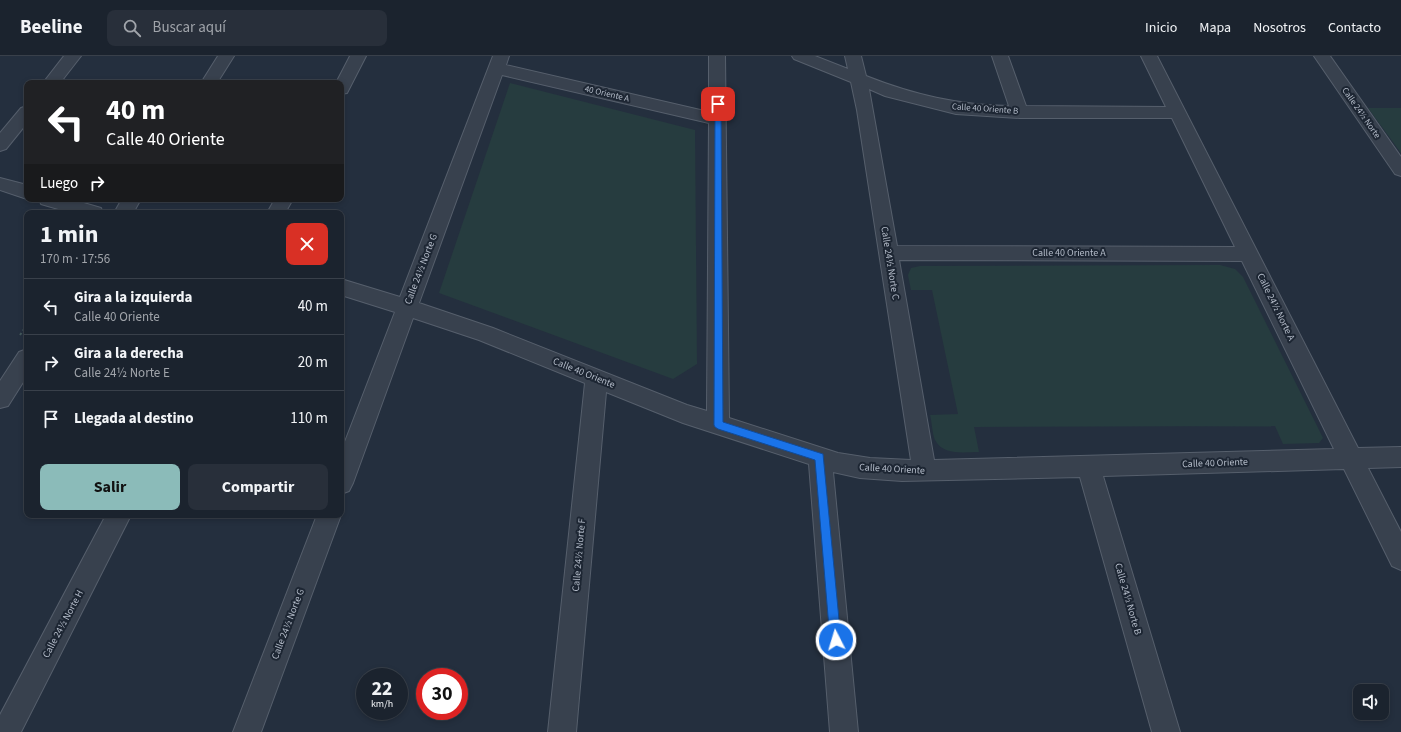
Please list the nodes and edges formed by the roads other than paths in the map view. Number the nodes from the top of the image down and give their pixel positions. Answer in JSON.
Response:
{"nodes":[{"id":1,"x":73,"y":56,"type":"edge"},
{"id":2,"x":226,"y":56,"type":"edge"},
{"id":3,"x":358,"y":56,"type":"edge"},
{"id":4,"x":717,"y":56,"type":"edge"},
{"id":5,"x":800,"y":56,"type":"edge"},
{"id":6,"x":853,"y":56,"type":"edge"},
{"id":7,"x":1000,"y":56,"type":"edge"},
{"id":8,"x":1149,"y":56,"type":"edge"},
{"id":9,"x":1322,"y":56,"type":"edge"},
{"id":10,"x":499,"y":62,"type":"edge"},
{"id":11,"x":53,"y":80,"type":"edge"},
{"id":12,"x":211,"y":80,"type":"edge"},
{"id":13,"x":858,"y":80,"type":"junction"},
{"id":14,"x":344,"y":82,"type":"edge"},
{"id":15,"x":1020,"y":112,"type":"junction"},
{"id":16,"x":1178,"y":113,"type":"junction"},
{"id":17,"x":24,"y":116,"type":"edge"},
{"id":18,"x":718,"y":120,"type":"junction"},
{"id":19,"x":0,"y":145,"type":"edge"},
{"id":20,"x":1401,"y":170,"type":"edge"},
{"id":21,"x":0,"y":184,"type":"edge"},
{"id":22,"x":24,"y":191,"type":"edge"},
{"id":23,"x":58,"y":202,"type":"edge"},
{"id":24,"x":84,"y":210,"type":"edge"},
{"id":25,"x":888,"y":253,"type":"junction"},
{"id":26,"x":1250,"y":254,"type":"junction"},
{"id":27,"x":344,"y":288,"type":"edge"},
{"id":28,"x":407,"y":307,"type":"junction"},
{"id":29,"x":24,"y":363,"type":"edge"},
{"id":30,"x":596,"y":378,"type":"junction"},
{"id":31,"x":0,"y":399,"type":"edge"},
{"id":32,"x":718,"y":425,"type":"junction"},
{"id":33,"x":820,"y":457,"type":"junction"},
{"id":34,"x":1401,"y":457,"type":"edge"},
{"id":35,"x":1352,"y":459,"type":"junction"},
{"id":36,"x":1090,"y":467,"type":"junction"},
{"id":37,"x":924,"y":471,"type":"junction"},
{"id":38,"x":344,"y":474,"type":"edge"},
{"id":39,"x":117,"y":518,"type":"edge"},
{"id":40,"x":328,"y":518,"type":"edge"},
{"id":41,"x":1401,"y":558,"type":"edge"},
{"id":42,"x":6,"y":732,"type":"edge"},
{"id":43,"x":247,"y":732,"type":"edge"},
{"id":44,"x":562,"y":732,"type":"edge"},
{"id":45,"x":844,"y":732,"type":"edge"},
{"id":46,"x":1166,"y":732,"type":"edge"}],
"edges":[{"from":1,"to":11,"type":"street"},
{"from":2,"to":12,"type":"street"},
{"from":3,"to":14,"type":"street"},
{"from":4,"to":18,"type":"street"},
{"from":5,"to":13,"type":"street","name":"Calle 40 Oriente B"},
{"from":6,"to":13,"type":"street","name":"Calle 24½ Norte C"},
{"from":7,"to":15,"type":"street"},
{"from":8,"to":16,"type":"street","name":"Calle 24½ Norte A"},
{"from":9,"to":20,"type":"street","name":"Calle 24½ Norte"},
{"from":10,"to":18,"type":"street","name":"40 Oriente A"},
{"from":10,"to":28,"type":"street","name":"Calle 24½ Norte G"},
{"from":13,"to":15,"type":"street","name":"Calle 40 Oriente B"},
{"from":13,"to":25,"type":"street","name":"Calle 24½ Norte C"},
{"from":15,"to":16,"type":"street","name":"Calle 40 Oriente B"},
{"from":16,"to":26,"type":"street","name":"Calle 24½ Norte A"},
{"from":17,"to":19,"type":"street"},
{"from":18,"to":32,"type":"street"},
{"from":21,"to":22,"type":"street"},
{"from":23,"to":24,"type":"street"},
{"from":25,"to":26,"type":"street","name":"Calle 40 Oriente A"},
{"from":25,"to":37,"type":"street","name":"Calle 24½ Norte C"},
{"from":26,"to":35,"type":"street","name":"Calle 24½ Norte A"},
{"from":27,"to":28,"type":"street","name":"Calle 40 Oriente"},
{"from":28,"to":30,"type":"street","name":"Calle 40 Oriente"},
{"from":28,"to":38,"type":"street","name":"Calle 24½ Norte G"},
{"from":29,"to":31,"type":"street"},
{"from":30,"to":32,"type":"street","name":"Calle 40 Oriente"},
{"from":30,"to":44,"type":"street","name":"Calle 24½ Norte F"},
{"from":32,"to":33,"type":"street","name":"Calle 40 Oriente"},
{"from":33,"to":37,"type":"street","name":"Calle 40 Oriente"},
{"from":33,"to":45,"type":"street"},
{"from":34,"to":35,"type":"street","name":"Calle 40 Oriente"},
{"from":35,"to":36,"type":"street","name":"Calle 40 Oriente"},
{"from":35,"to":41,"type":"street","name":"Calle 24½ Norte A"},
{"from":36,"to":37,"type":"street","name":"Calle 40 Oriente"},
{"from":36,"to":46,"type":"street","name":"Calle 24½ Norte B"},
{"from":39,"to":42,"type":"street","name":"Calle 24½ Norte H"},
{"from":40,"to":43,"type":"street","name":"Calle 24½ Norte G"}]}
